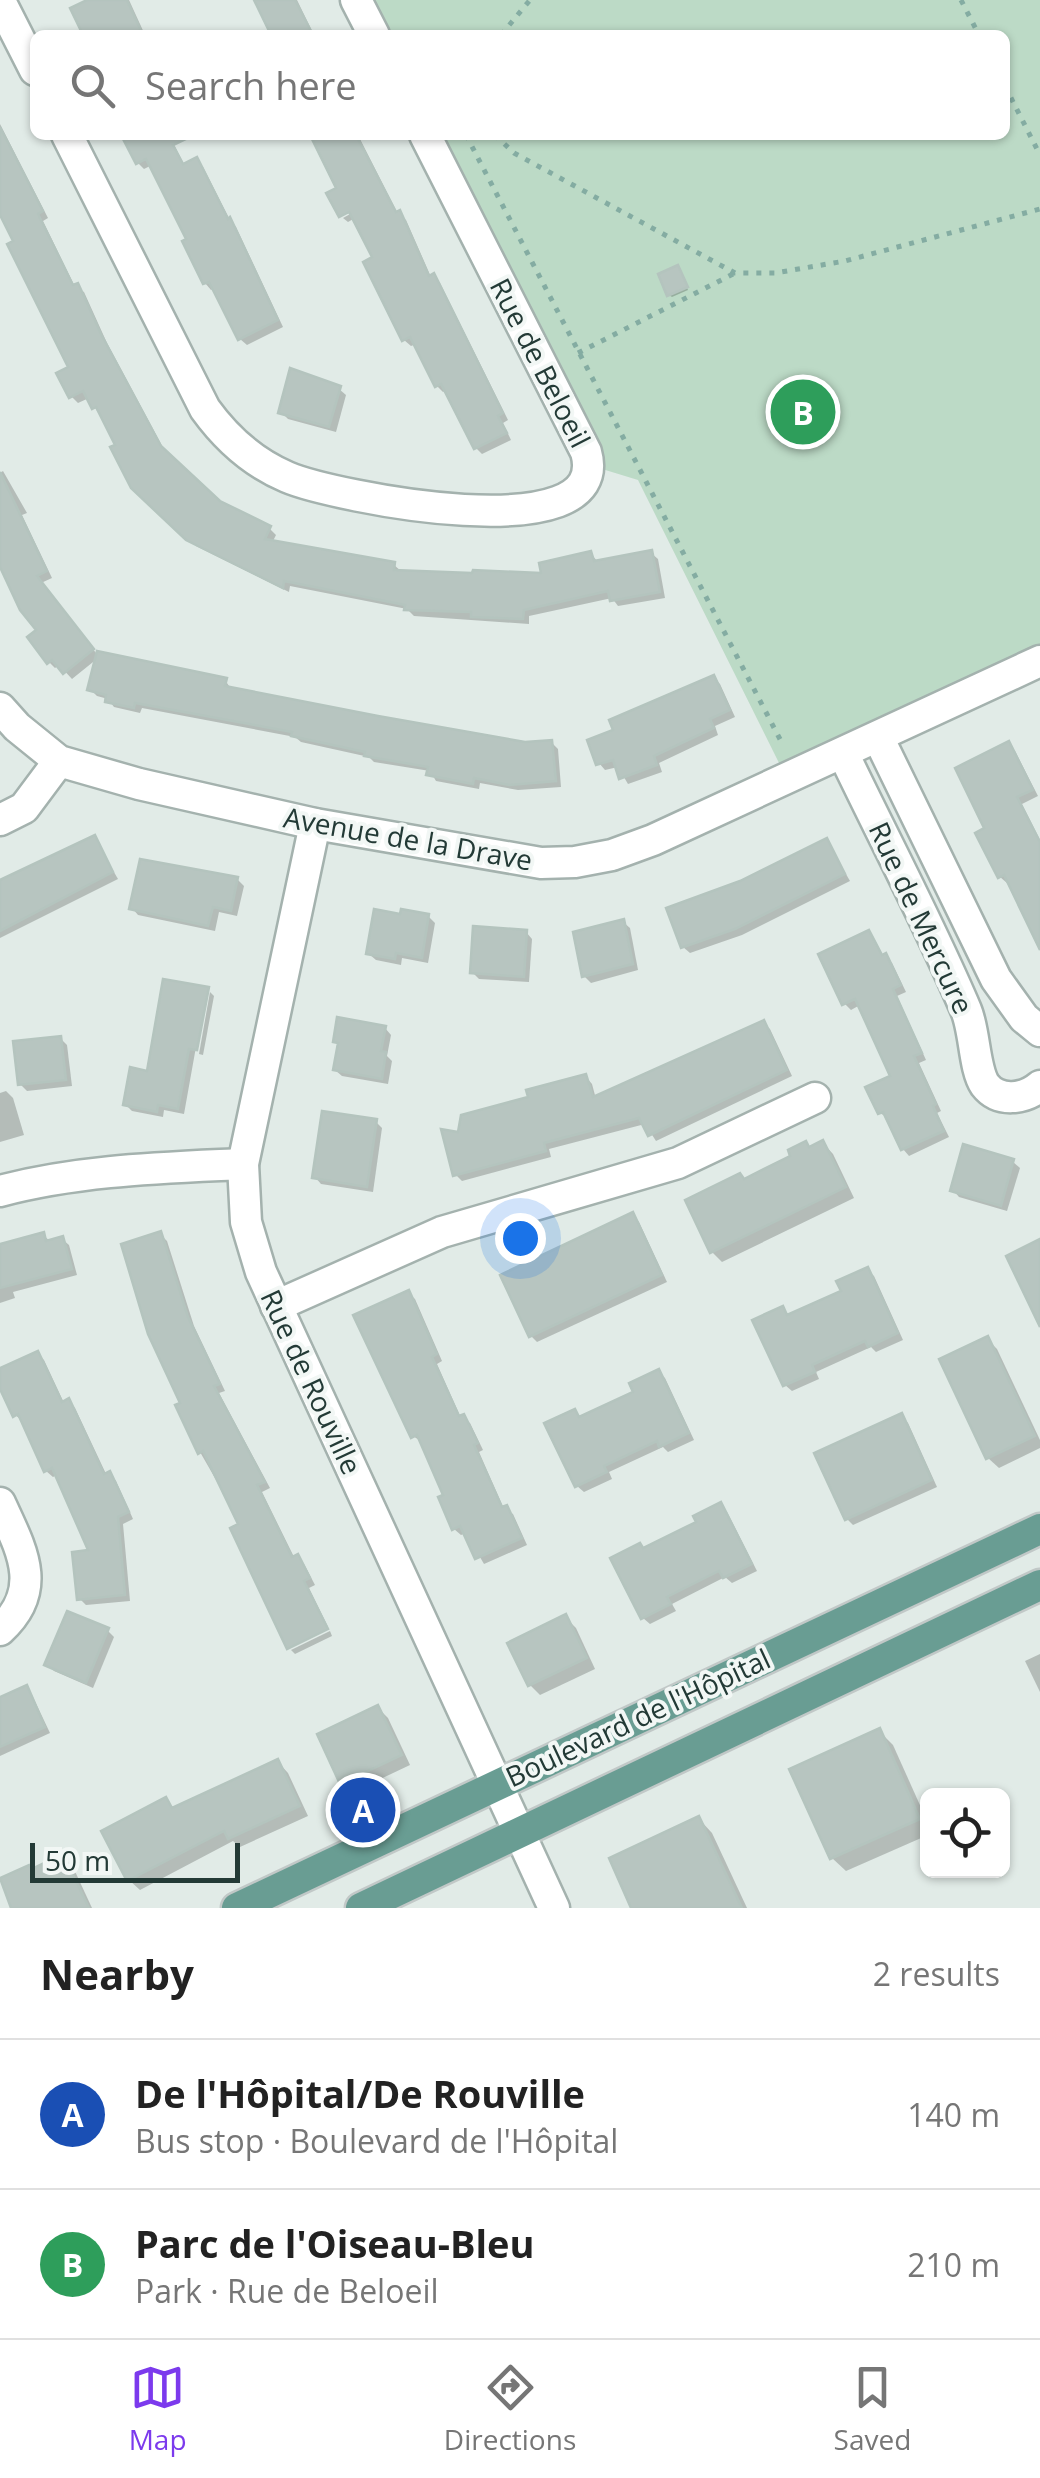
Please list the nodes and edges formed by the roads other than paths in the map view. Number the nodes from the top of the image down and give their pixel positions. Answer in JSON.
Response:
{"nodes":[{"id":1,"x":356,"y":0,"type":"edge"},
{"id":2,"x":0,"y":1,"type":"edge"},
{"id":3,"x":371,"y":30,"type":"edge"},
{"id":4,"x":30,"y":60,"type":"edge"},
{"id":5,"x":70,"y":140,"type":"edge"},
{"id":6,"x":428,"y":140,"type":"edge"},
{"id":7,"x":1040,"y":661,"type":"edge"},
{"id":8,"x":0,"y":708,"type":"edge"},
{"id":9,"x":878,"y":737,"type":"junction"},
{"id":10,"x":843,"y":754,"type":"junction"},
{"id":11,"x":59,"y":761,"type":"junction"},
{"id":12,"x":0,"y":820,"type":"edge"},
{"id":13,"x":316,"y":824,"type":"junction"},
{"id":14,"x":1040,"y":1031,"type":"edge"},
{"id":15,"x":1040,"y":1086,"type":"edge"},
{"id":16,"x":815,"y":1098,"type":"dead end"},
{"id":17,"x":243,"y":1164,"type":"junction"},
{"id":18,"x":0,"y":1191,"type":"edge"},
{"id":19,"x":276,"y":1306,"type":"junction"},
{"id":20,"x":0,"y":1503,"type":"edge"},
{"id":21,"x":1040,"y":1529,"type":"edge"},
{"id":22,"x":1040,"y":1585,"type":"edge"},
{"id":23,"x":0,"y":1630,"type":"edge"},
{"id":24,"x":496,"y":1784,"type":"junction"},
{"id":25,"x":518,"y":1832,"type":"junction"},
{"id":26,"x":237,"y":1908,"type":"edge"},
{"id":27,"x":361,"y":1908,"type":"edge"},
{"id":28,"x":554,"y":1908,"type":"edge"}],
"edges":[{"from":1,"to":3,"type":"street"},
{"from":2,"to":4,"type":"street"},
{"from":5,"to":6,"type":"street","name":"Rue de Beloeil"},
{"from":7,"to":9,"type":"street","name":"Avenue de la Drave"},
{"from":8,"to":11,"type":"street","name":"Avenue de la Drave"},
{"from":9,"to":10,"type":"street","name":"Avenue de la Drave"},
{"from":9,"to":14,"type":"street","name":"Rue de Mercure"},
{"from":10,"to":13,"type":"street","name":"Avenue de la Drave"},
{"from":10,"to":15,"type":"street","name":"Rue de Mercure"},
{"from":11,"to":12,"type":"street"},
{"from":11,"to":13,"type":"street","name":"Avenue de la Drave"},
{"from":13,"to":17,"type":"street","name":"Rue de Rouville"},
{"from":16,"to":19,"type":"street"},
{"from":17,"to":18,"type":"street"},
{"from":17,"to":19,"type":"street","name":"Rue de Rouville"},
{"from":19,"to":24,"type":"street","name":"Rue de Rouville"},
{"from":20,"to":23,"type":"street"},
{"from":21,"to":24,"type":"main road","name":"Boulevard de l'Hôpital"},
{"from":22,"to":25,"type":"main road","name":"Boulevard de l'Hôpital"},
{"from":24,"to":25,"type":"street","name":"Rue de Rouville"},
{"from":24,"to":26,"type":"main road","name":"Boulevard de l'Hôpital"},
{"from":25,"to":27,"type":"main road","name":"Boulevard de l'Hôpital"},
{"from":25,"to":28,"type":"street","name":"Rue de Rouville"}]}
